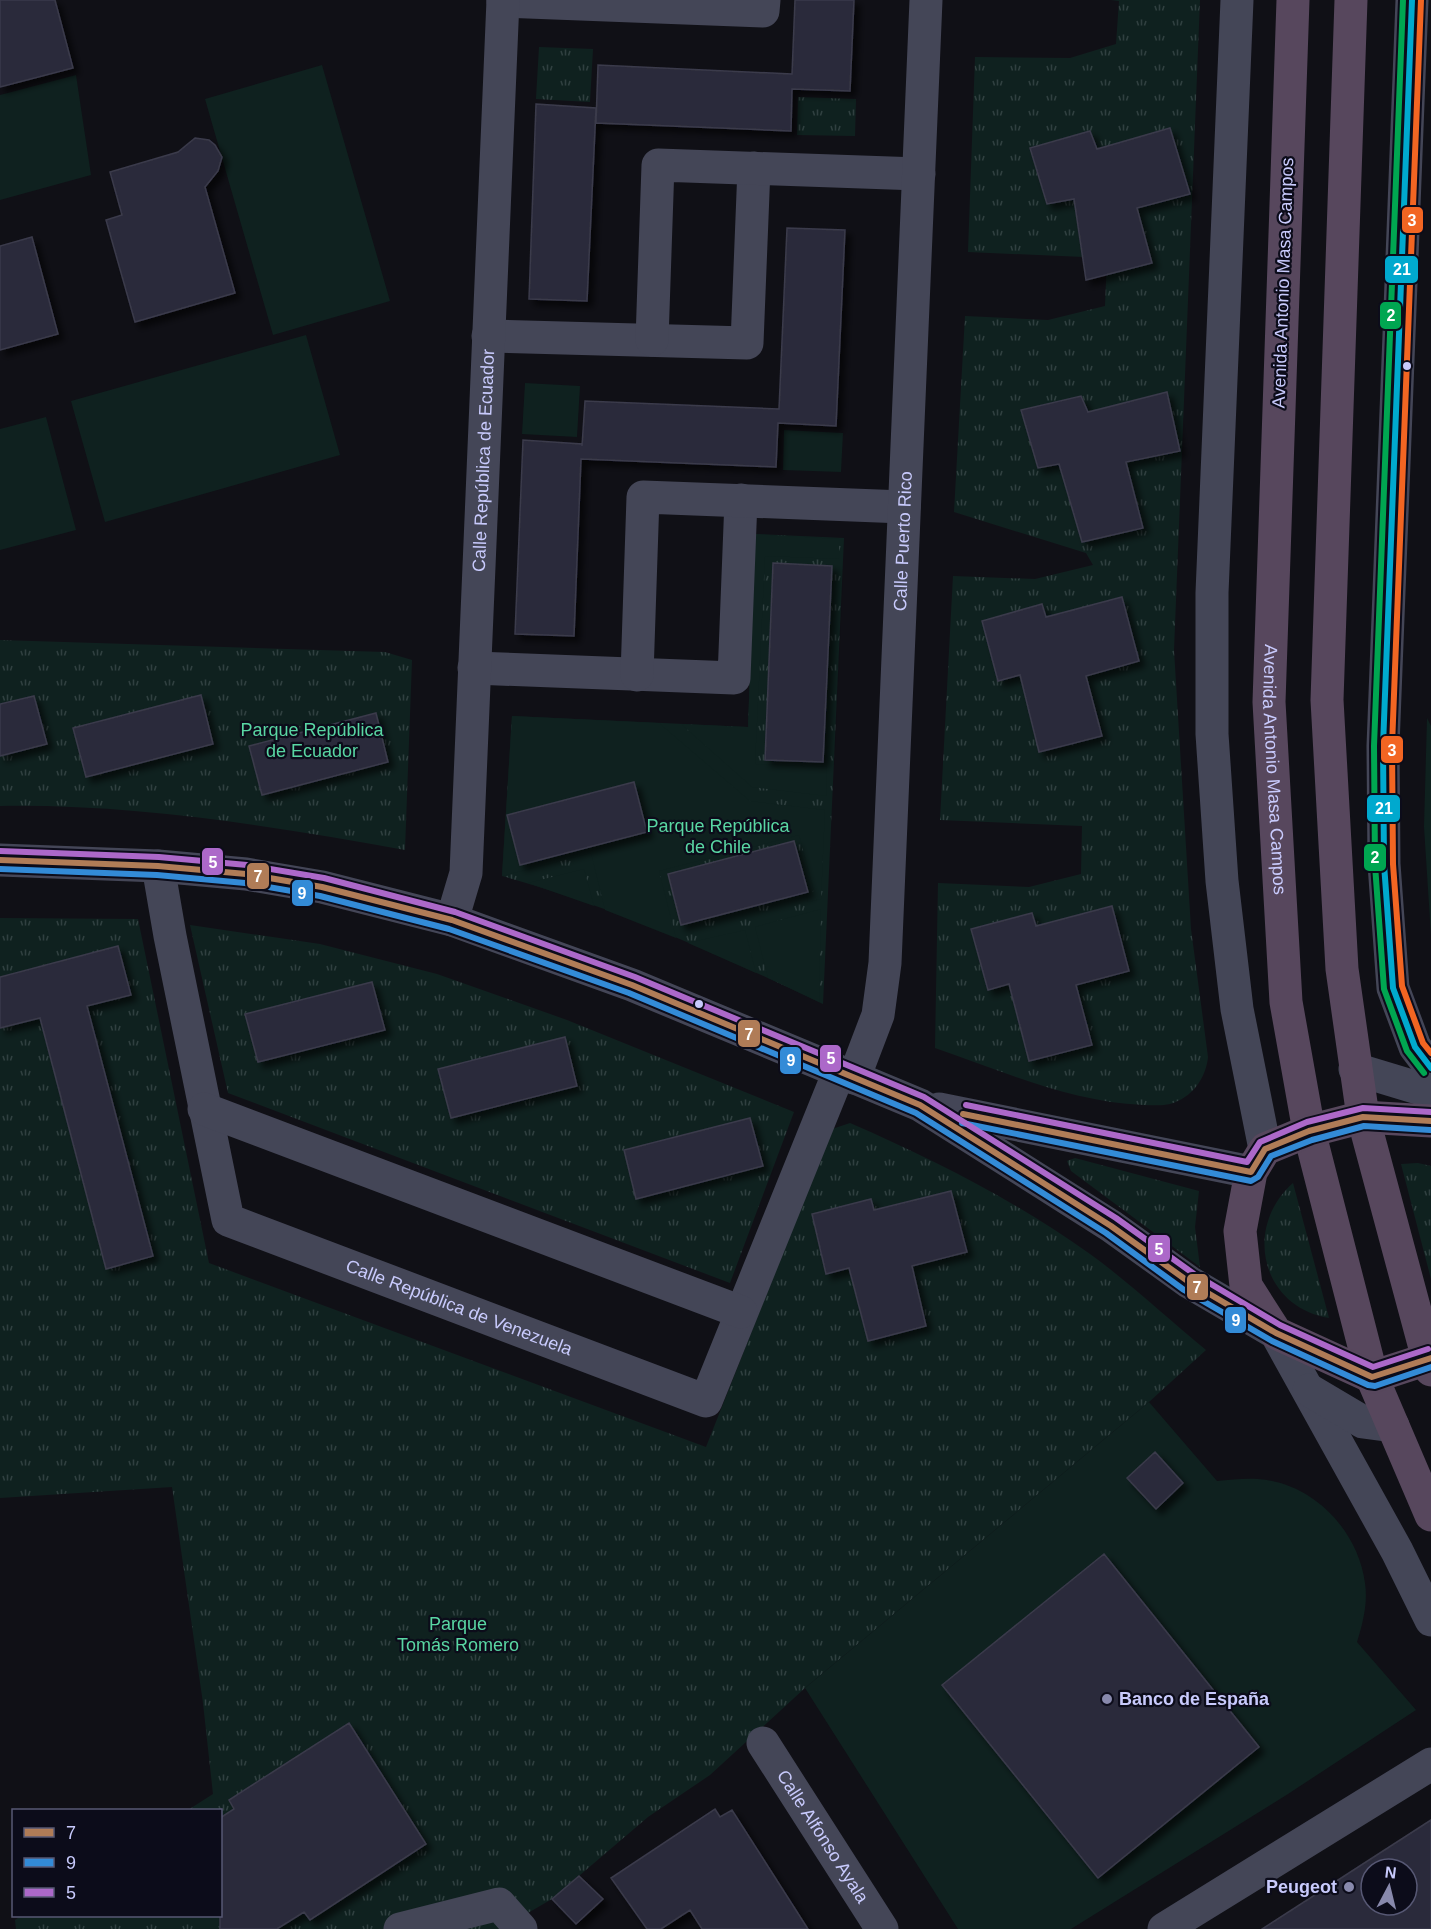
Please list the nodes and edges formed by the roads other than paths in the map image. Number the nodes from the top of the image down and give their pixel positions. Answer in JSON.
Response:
{"nodes":[{"id":1,"x":764,"y":0,"type":"edge"},
{"id":2,"x":926,"y":0,"type":"edge"},
{"id":3,"x":1237,"y":0,"type":"edge"},
{"id":4,"x":1293,"y":0,"type":"edge"},
{"id":5,"x":1351,"y":0,"type":"edge"},
{"id":6,"x":1412,"y":0,"type":"edge"},
{"id":7,"x":503,"y":1,"type":"edge"},
{"id":8,"x":666,"y":4,"type":"edge"},
{"id":9,"x":754,"y":168,"type":"junction"},
{"id":10,"x":919,"y":174,"type":"junction"},
{"id":11,"x":488,"y":336,"type":"junction"},
{"id":12,"x":652,"y":340,"type":"junction"},
{"id":13,"x":741,"y":500,"type":"junction"},
{"id":14,"x":904,"y":507,"type":"junction"},
{"id":15,"x":474,"y":668,"type":"junction"},
{"id":16,"x":637,"y":675,"type":"junction"},
{"id":17,"x":0,"y":860,"type":"edge"},
{"id":18,"x":158,"y":866,"type":"junction"},
{"id":19,"x":452,"y":920,"type":"junction"},
{"id":20,"x":1431,"y":1068,"type":"edge"},
{"id":21,"x":1355,"y":1069,"type":"junction"},
{"id":22,"x":847,"y":1075,"type":"junction"},
{"id":23,"x":1431,"y":1092,"type":"edge"},
{"id":24,"x":920,"y":1105,"type":"junction"},
{"id":25,"x":204,"y":1108,"type":"junction"},
{"id":26,"x":1363,"y":1117,"type":"junction"},
{"id":27,"x":1431,"y":1121,"type":"edge"},
{"id":28,"x":1309,"y":1131,"type":"junction"},
{"id":29,"x":1258,"y":1161,"type":"junction"},
{"id":30,"x":741,"y":1312,"type":"junction"},
{"id":31,"x":1276,"y":1333,"type":"junction"},
{"id":32,"x":1430,"y":1363,"type":"edge"},
{"id":33,"x":1372,"y":1377,"type":"junction"},
{"id":34,"x":1309,"y":1390,"type":"junction"},
{"id":35,"x":1393,"y":1426,"type":"junction"},
{"id":36,"x":1431,"y":1515,"type":"edge"},
{"id":37,"x":1431,"y":1620,"type":"edge"},
{"id":38,"x":763,"y":1743,"type":"dead end"},
{"id":39,"x":1431,"y":1764,"type":"edge"},
{"id":40,"x":400,"y":1929,"type":"edge"},
{"id":41,"x":521,"y":1929,"type":"edge"},
{"id":42,"x":882,"y":1929,"type":"edge"},
{"id":43,"x":1164,"y":1929,"type":"edge"}],
"edges":[{"from":1,"to":8,"type":"street"},
{"from":2,"to":10,"type":"street","name":"Calle Puerto Rico"},
{"from":3,"to":29,"type":"street"},
{"from":4,"to":28,"type":"highway","name":"Avenida Antonio Masa Campos"},
{"from":5,"to":21,"type":"highway"},
{"from":6,"to":20,"type":"street"},
{"from":7,"to":8,"type":"street"},
{"from":7,"to":11,"type":"street","name":"Calle República de Ecuador"},
{"from":9,"to":10,"type":"street"},
{"from":9,"to":12,"type":"street"},
{"from":9,"to":12,"type":"street"},
{"from":10,"to":14,"type":"street","name":"Calle Puerto Rico"},
{"from":11,"to":12,"type":"street"},
{"from":11,"to":15,"type":"street","name":"Calle República de Ecuador"},
{"from":13,"to":14,"type":"street"},
{"from":13,"to":16,"type":"street"},
{"from":13,"to":16,"type":"street"},
{"from":14,"to":22,"type":"street","name":"Calle Puerto Rico"},
{"from":15,"to":16,"type":"street"},
{"from":15,"to":19,"type":"street","name":"Calle República de Ecuador"},
{"from":17,"to":18,"type":"street"},
{"from":18,"to":19,"type":"street"},
{"from":18,"to":25,"type":"street","name":"Calle República de Venezuela"},
{"from":19,"to":22,"type":"street"},
{"from":21,"to":23,"type":"street"},
{"from":21,"to":26,"type":"highway"},
{"from":22,"to":24,"type":"street"},
{"from":22,"to":30,"type":"street","name":"Calle República de Venezuela"},
{"from":24,"to":29,"type":"street"},
{"from":24,"to":31,"type":"street"},
{"from":25,"to":30,"type":"street"},
{"from":25,"to":30,"type":"street","name":"Calle República de Venezuela"},
{"from":26,"to":27,"type":"highway"},
{"from":26,"to":28,"type":"highway"},
{"from":26,"to":32,"type":"highway"},
{"from":28,"to":29,"type":"highway"},
{"from":28,"to":33,"type":"highway","name":"Avenida Antonio Masa Campos"},
{"from":29,"to":31,"type":"highway"},
{"from":31,"to":33,"type":"highway"},
{"from":31,"to":34,"type":"street"},
{"from":32,"to":33,"type":"highway"},
{"from":33,"to":35,"type":"highway","name":"Avenida Antonio Masa Campos"},
{"from":34,"to":35,"type":"street"},
{"from":34,"to":37,"type":"street"},
{"from":35,"to":36,"type":"highway","name":"Avenida Antonio Masa Campos"},
{"from":38,"to":42,"type":"street","name":"Calle Alfonso Ayala"},
{"from":39,"to":43,"type":"street"},
{"from":40,"to":41,"type":"street"}]}
